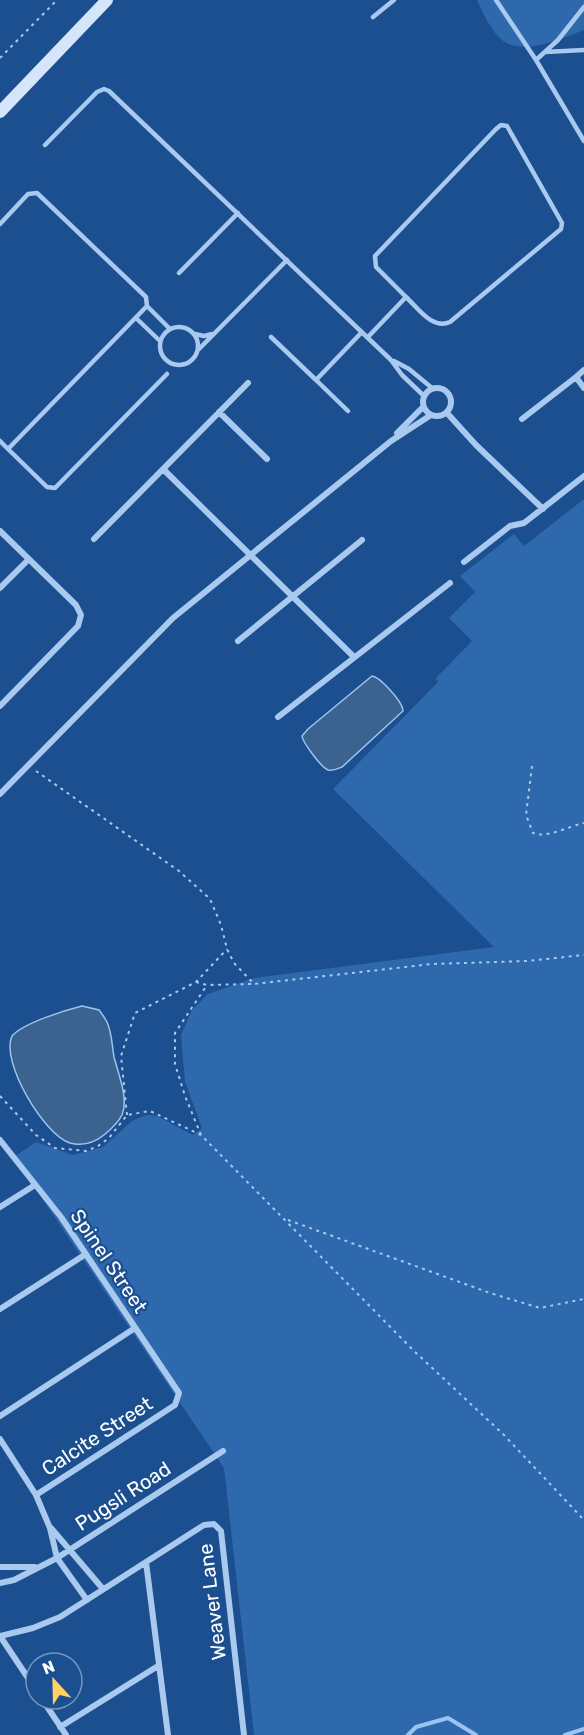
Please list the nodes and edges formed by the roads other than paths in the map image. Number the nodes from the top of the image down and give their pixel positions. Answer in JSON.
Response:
{"nodes":[{"id":1,"x":107,"y":0,"type":"edge"},
{"id":2,"x":394,"y":0,"type":"edge"},
{"id":3,"x":496,"y":0,"type":"edge"},
{"id":4,"x":584,"y":7,"type":"edge"},
{"id":5,"x":373,"y":17,"type":"dead end"},
{"id":6,"x":584,"y":50,"type":"edge"},
{"id":7,"x":544,"y":52,"type":"junction"},
{"id":8,"x":536,"y":60,"type":"junction"},
{"id":9,"x":0,"y":112,"type":"edge"},
{"id":10,"x":584,"y":141,"type":"edge"},
{"id":11,"x":45,"y":145,"type":"dead end"},
{"id":12,"x":238,"y":213,"type":"junction"},
{"id":13,"x":0,"y":224,"type":"edge"},
{"id":14,"x":286,"y":260,"type":"junction"},
{"id":15,"x":179,"y":273,"type":"dead end"},
{"id":16,"x":406,"y":297,"type":"junction"},
{"id":17,"x":147,"y":306,"type":"junction"},
{"id":18,"x":136,"y":318,"type":"junction"},
{"id":19,"x":170,"y":329,"type":"junction"},
{"id":20,"x":362,"y":332,"type":"junction"},
{"id":21,"x":215,"y":333,"type":"junction"},
{"id":22,"x":195,"y":334,"type":"junction"},
{"id":23,"x":271,"y":337,"type":"dead end"},
{"id":24,"x":368,"y":337,"type":"junction"},
{"id":25,"x":160,"y":341,"type":"junction"},
{"id":26,"x":198,"y":350,"type":"junction"},
{"id":27,"x":391,"y":360,"type":"junction"},
{"id":28,"x":584,"y":370,"type":"edge"},
{"id":29,"x":167,"y":374,"type":"dead end"},
{"id":30,"x":576,"y":377,"type":"junction"},
{"id":31,"x":316,"y":380,"type":"junction"},
{"id":32,"x":248,"y":383,"type":"dead end"},
{"id":33,"x":432,"y":388,"type":"junction"},
{"id":34,"x":584,"y":388,"type":"edge"},
{"id":35,"x":424,"y":396,"type":"junction"},
{"id":36,"x":423,"y":407,"type":"junction"},
{"id":37,"x":348,"y":411,"type":"dead end"},
{"id":38,"x":219,"y":412,"type":"junction"},
{"id":39,"x":447,"y":413,"type":"junction"},
{"id":40,"x":431,"y":415,"type":"junction"},
{"id":41,"x":522,"y":419,"type":"dead end"},
{"id":42,"x":0,"y":441,"type":"edge"},
{"id":43,"x":390,"y":441,"type":"junction"},
{"id":44,"x":8,"y":449,"type":"junction"},
{"id":45,"x":267,"y":459,"type":"dead end"},
{"id":46,"x":163,"y":469,"type":"junction"},
{"id":47,"x":584,"y":476,"type":"edge"},
{"id":48,"x":543,"y":509,"type":"junction"},
{"id":49,"x":0,"y":531,"type":"edge"},
{"id":50,"x":94,"y":539,"type":"dead end"},
{"id":51,"x":362,"y":540,"type":"dead end"},
{"id":52,"x":250,"y":554,"type":"junction"},
{"id":53,"x":29,"y":559,"type":"junction"},
{"id":54,"x":464,"y":562,"type":"dead end"},
{"id":55,"x":450,"y":583,"type":"dead end"},
{"id":56,"x":0,"y":588,"type":"edge"},
{"id":57,"x":293,"y":596,"type":"junction"},
{"id":58,"x":238,"y":640,"type":"dead end"},
{"id":59,"x":354,"y":657,"type":"junction"},
{"id":60,"x":0,"y":706,"type":"edge"},
{"id":61,"x":279,"y":717,"type":"dead end"},
{"id":62,"x":0,"y":794,"type":"edge"},
{"id":63,"x":0,"y":1140,"type":"edge"},
{"id":64,"x":35,"y":1185,"type":"junction"},
{"id":65,"x":0,"y":1207,"type":"edge"},
{"id":66,"x":86,"y":1254,"type":"junction"},
{"id":67,"x":0,"y":1309,"type":"edge"},
{"id":68,"x":135,"y":1328,"type":"junction"},
{"id":69,"x":175,"y":1405,"type":"joint"},
{"id":70,"x":0,"y":1416,"type":"edge"},
{"id":71,"x":0,"y":1438,"type":"edge"},
{"id":72,"x":223,"y":1450,"type":"dead end"},
{"id":73,"x":36,"y":1495,"type":"junction"},
{"id":74,"x":50,"y":1527,"type":"junction"},
{"id":75,"x":71,"y":1550,"type":"junction"},
{"id":76,"x":57,"y":1558,"type":"junction"},
{"id":77,"x":146,"y":1562,"type":"junction"},
{"id":78,"x":39,"y":1566,"type":"junction"},
{"id":79,"x":0,"y":1567,"type":"edge"},
{"id":80,"x":0,"y":1582,"type":"edge"},
{"id":81,"x":103,"y":1589,"type":"junction"},
{"id":82,"x":87,"y":1600,"type":"junction"},
{"id":83,"x":0,"y":1636,"type":"edge"},
{"id":84,"x":158,"y":1666,"type":"junction"},
{"id":85,"x":24,"y":1672,"type":"edge"},
{"id":86,"x":50,"y":1711,"type":"edge"},
{"id":87,"x":60,"y":1727,"type":"junction"},
{"id":88,"x":66,"y":1735,"type":"edge"},
{"id":89,"x":168,"y":1735,"type":"edge"},
{"id":90,"x":244,"y":1735,"type":"edge"}],
"edges":[{"from":1,"to":9,"type":"main road"},
{"from":2,"to":5,"type":"lane"},
{"from":3,"to":8,"type":"lane"},
{"from":4,"to":7,"type":"lane"},
{"from":6,"to":7,"type":"lane"},
{"from":7,"to":8,"type":"lane"},
{"from":8,"to":10,"type":"lane"},
{"from":11,"to":12,"type":"lane"},
{"from":12,"to":14,"type":"lane"},
{"from":12,"to":15,"type":"lane"},
{"from":13,"to":17,"type":"lane"},
{"from":14,"to":20,"type":"lane"},
{"from":14,"to":21,"type":"lane"},
{"from":16,"to":16,"type":"lane"},
{"from":16,"to":24,"type":"lane"},
{"from":17,"to":18,"type":"lane"},
{"from":17,"to":19,"type":"lane"},
{"from":18,"to":25,"type":"lane"},
{"from":18,"to":44,"type":"lane"},
{"from":19,"to":22,"type":"lane"},
{"from":19,"to":25,"type":"lane"},
{"from":20,"to":24,"type":"lane"},
{"from":20,"to":31,"type":"lane"},
{"from":21,"to":22,"type":"lane"},
{"from":21,"to":26,"type":"lane"},
{"from":22,"to":26,"type":"lane"},
{"from":23,"to":31,"type":"lane"},
{"from":24,"to":27,"type":"lane"},
{"from":25,"to":26,"type":"lane"},
{"from":27,"to":33,"type":"lane"},
{"from":27,"to":35,"type":"lane"},
{"from":28,"to":30,"type":"street"},
{"from":29,"to":44,"type":"lane"},
{"from":30,"to":34,"type":"street"},
{"from":30,"to":41,"type":"street"},
{"from":31,"to":37,"type":"lane"},
{"from":32,"to":38,"type":"street"},
{"from":33,"to":35,"type":"street"},
{"from":33,"to":39,"type":"street"},
{"from":35,"to":36,"type":"street"},
{"from":36,"to":40,"type":"street"},
{"from":36,"to":43,"type":"street"},
{"from":38,"to":45,"type":"street"},
{"from":38,"to":46,"type":"street"},
{"from":39,"to":40,"type":"street"},
{"from":39,"to":48,"type":"street"},
{"from":40,"to":43,"type":"street"},
{"from":42,"to":44,"type":"lane"},
{"from":43,"to":52,"type":"street"},
{"from":46,"to":50,"type":"street"},
{"from":46,"to":52,"type":"street"},
{"from":47,"to":48,"type":"street"},
{"from":48,"to":54,"type":"street"},
{"from":49,"to":53,"type":"street"},
{"from":51,"to":57,"type":"street"},
{"from":52,"to":57,"type":"street"},
{"from":52,"to":62,"type":"street"},
{"from":53,"to":56,"type":"street"},
{"from":53,"to":60,"type":"street"},
{"from":55,"to":59,"type":"street"},
{"from":57,"to":58,"type":"street"},
{"from":57,"to":59,"type":"street"},
{"from":59,"to":61,"type":"street"},
{"from":63,"to":64,"type":"street","name":"Spinel Street"},
{"from":64,"to":65,"type":"street"},
{"from":64,"to":66,"type":"street","name":"Spinel Street"},
{"from":66,"to":67,"type":"street"},
{"from":66,"to":68,"type":"street","name":"Spinel Street"},
{"from":68,"to":69,"type":"street","name":"Spinel Street"},
{"from":68,"to":70,"type":"street"},
{"from":69,"to":73,"type":"street","name":"Calcite Street"},
{"from":71,"to":73,"type":"street"},
{"from":72,"to":75,"type":"street","name":"Pugsli Road"},
{"from":73,"to":74,"type":"street"},
{"from":74,"to":75,"type":"street"},
{"from":74,"to":76,"type":"street"},
{"from":75,"to":76,"type":"street","name":"Pugsli Road"},
{"from":75,"to":81,"type":"street"},
{"from":76,"to":78,"type":"street","name":"Pugsli Road"},
{"from":76,"to":82,"type":"street"},
{"from":77,"to":81,"type":"street","name":"Weaver Lane"},
{"from":77,"to":84,"type":"street"},
{"from":77,"to":90,"type":"street","name":"Weaver Lane"},
{"from":78,"to":79,"type":"street","name":"Pugsli Road"},
{"from":78,"to":80,"type":"street","name":"Pugsli Road"},
{"from":81,"to":82,"type":"street","name":"Weaver Lane"},
{"from":82,"to":83,"type":"street","name":"Weaver Lane"},
{"from":83,"to":85,"type":"street"},
{"from":84,"to":87,"type":"street"},
{"from":84,"to":89,"type":"street"},
{"from":86,"to":87,"type":"street"},
{"from":87,"to":88,"type":"street"}]}
